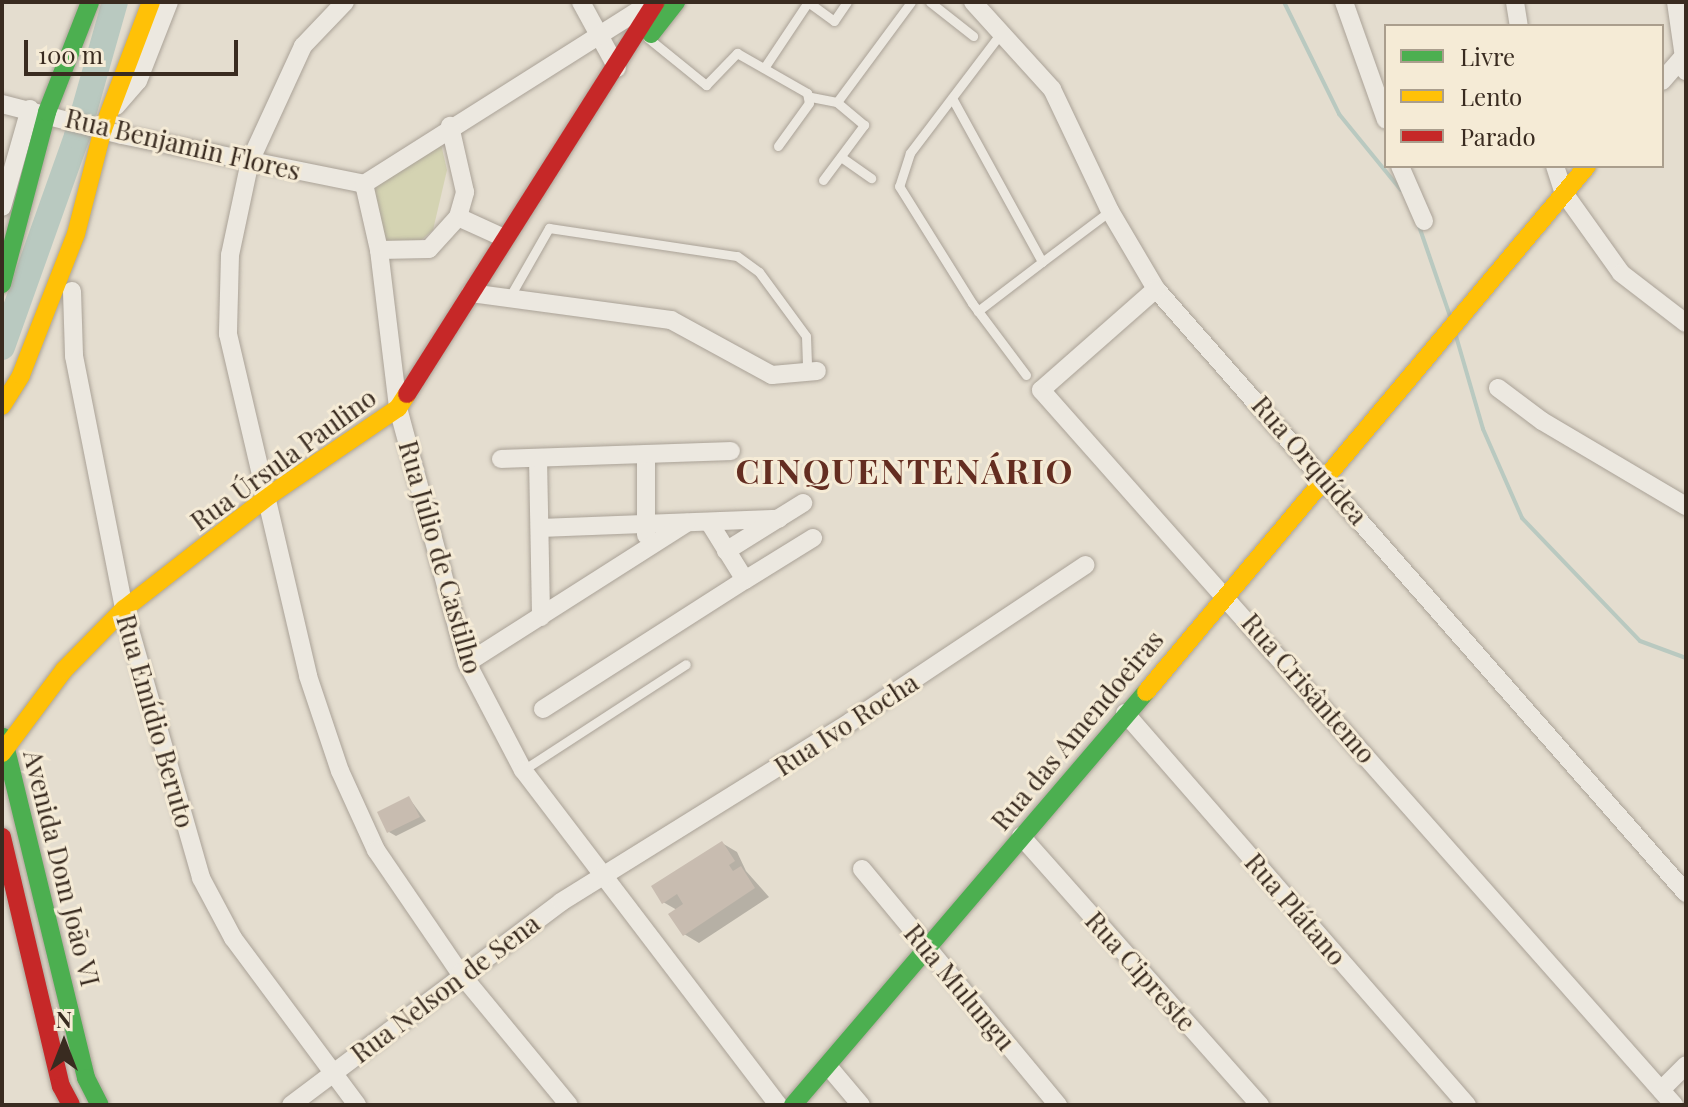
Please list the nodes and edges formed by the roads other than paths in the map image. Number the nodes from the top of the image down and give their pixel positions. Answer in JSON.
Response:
{"nodes":[{"id":1,"x":90,"y":2,"type":"edge"},
{"id":2,"x":151,"y":2,"type":"edge"},
{"id":3,"x":169,"y":2,"type":"edge"},
{"id":4,"x":345,"y":2,"type":"edge"},
{"id":5,"x":581,"y":2,"type":"edge"},
{"id":6,"x":653,"y":2,"type":"edge"},
{"id":7,"x":676,"y":2,"type":"edge"},
{"id":8,"x":847,"y":2,"type":"edge"},
{"id":9,"x":911,"y":2,"type":"edge"},
{"id":10,"x":930,"y":2,"type":"edge"},
{"id":11,"x":973,"y":2,"type":"edge"},
{"id":12,"x":1344,"y":2,"type":"edge"},
{"id":13,"x":1515,"y":2,"type":"edge"},
{"id":14,"x":1676,"y":2,"type":"edge"},
{"id":15,"x":1519,"y":24,"type":"edge"},
{"id":16,"x":1001,"y":33,"type":"junction"},
{"id":17,"x":641,"y":34,"type":"junction"},
{"id":18,"x":973,"y":36,"type":"dead end"},
{"id":19,"x":601,"y":37,"type":"junction"},
{"id":20,"x":1686,"y":53,"type":"edge"},
{"id":21,"x":617,"y":68,"type":"junction"},
{"id":22,"x":764,"y":68,"type":"junction"},
{"id":23,"x":1686,"y":71,"type":"edge"},
{"id":24,"x":1664,"y":79,"type":"edge"},
{"id":25,"x":811,"y":97,"type":"junction"},
{"id":26,"x":952,"y":98,"type":"junction"},
{"id":27,"x":837,"y":102,"type":"junction"},
{"id":28,"x":2,"y":104,"type":"edge"},
{"id":29,"x":45,"y":112,"type":"junction"},
{"id":30,"x":1384,"y":114,"type":"edge"},
{"id":31,"x":102,"y":123,"type":"junction"},
{"id":32,"x":450,"y":126,"type":"junction"},
{"id":33,"x":778,"y":146,"type":"dead end"},
{"id":34,"x":841,"y":157,"type":"junction"},
{"id":35,"x":15,"y":160,"type":"junction"},
{"id":36,"x":35,"y":161,"type":"junction"},
{"id":37,"x":250,"y":161,"type":"junction"},
{"id":38,"x":1401,"y":168,"type":"edge"},
{"id":39,"x":1556,"y":168,"type":"edge"},
{"id":40,"x":1585,"y":168,"type":"edge"},
{"id":41,"x":871,"y":178,"type":"dead end"},
{"id":42,"x":823,"y":180,"type":"dead end"},
{"id":43,"x":364,"y":184,"type":"junction"},
{"id":44,"x":1564,"y":193,"type":"junction"},
{"id":45,"x":2,"y":207,"type":"edge"},
{"id":46,"x":1110,"y":211,"type":"junction"},
{"id":47,"x":458,"y":217,"type":"junction"},
{"id":48,"x":1424,"y":221,"type":"dead end"},
{"id":49,"x":10,"y":226,"type":"edge"},
{"id":50,"x":504,"y":238,"type":"junction"},
{"id":51,"x":379,"y":250,"type":"junction"},
{"id":52,"x":1042,"y":262,"type":"junction"},
{"id":53,"x":2,"y":284,"type":"edge"},
{"id":54,"x":1156,"y":289,"type":"junction"},
{"id":55,"x":72,"y":291,"type":"dead end"},
{"id":56,"x":471,"y":293,"type":"junction"},
{"id":57,"x":509,"y":298,"type":"junction"},
{"id":58,"x":978,"y":311,"type":"junction"},
{"id":59,"x":1686,"y":323,"type":"edge"},
{"id":60,"x":812,"y":371,"type":"joint"},
{"id":61,"x":1026,"y":375,"type":"dead end"},
{"id":62,"x":1498,"y":388,"type":"dead end"},
{"id":63,"x":2,"y":406,"type":"edge"},
{"id":64,"x":398,"y":408,"type":"junction"},
{"id":65,"x":731,"y":451,"type":"dead end"},
{"id":66,"x":646,"y":454,"type":"junction"},
{"id":67,"x":538,"y":458,"type":"junction"},
{"id":68,"x":501,"y":459,"type":"dead end"},
{"id":69,"x":1328,"y":479,"type":"junction"},
{"id":70,"x":270,"y":495,"type":"junction"},
{"id":71,"x":803,"y":503,"type":"dead end"},
{"id":72,"x":1686,"y":506,"type":"edge"},
{"id":73,"x":779,"y":519,"type":"junction"},
{"id":74,"x":709,"y":522,"type":"junction"},
{"id":75,"x":687,"y":523,"type":"junction"},
{"id":76,"x":646,"y":525,"type":"junction"},
{"id":77,"x":540,"y":528,"type":"junction"},
{"id":78,"x":813,"y":538,"type":"dead end"},
{"id":79,"x":647,"y":551,"type":"junction"},
{"id":80,"x":726,"y":551,"type":"junction"},
{"id":81,"x":1085,"y":565,"type":"dead end"},
{"id":82,"x":745,"y":580,"type":"junction"},
{"id":83,"x":1227,"y":595,"type":"junction"},
{"id":84,"x":124,"y":609,"type":"junction"},
{"id":85,"x":541,"y":617,"type":"junction"},
{"id":86,"x":467,"y":663,"type":"junction"},
{"id":87,"x":686,"y":664,"type":"dead end"},
{"id":88,"x":543,"y":709,"type":"dead end"},
{"id":89,"x":1125,"y":713,"type":"junction"},
{"id":90,"x":3,"y":745,"type":"edge"},
{"id":91,"x":523,"y":770,"type":"junction"},
{"id":92,"x":1021,"y":836,"type":"junction"},
{"id":93,"x":2,"y":837,"type":"edge"},
{"id":94,"x":862,"y":869,"type":"dead end"},
{"id":95,"x":605,"y":879,"type":"junction"},
{"id":96,"x":1686,"y":893,"type":"edge"},
{"id":97,"x":927,"y":947,"type":"junction"},
{"id":98,"x":460,"y":973,"type":"junction"},
{"id":99,"x":1686,"y":1065,"type":"edge"},
{"id":100,"x":828,"y":1066,"type":"junction"},
{"id":101,"x":333,"y":1073,"type":"junction"},
{"id":102,"x":1661,"y":1090,"type":"junction"},
{"id":103,"x":71,"y":1105,"type":"edge"},
{"id":104,"x":100,"y":1105,"type":"edge"},
{"id":105,"x":291,"y":1105,"type":"edge"},
{"id":106,"x":357,"y":1105,"type":"edge"},
{"id":107,"x":569,"y":1105,"type":"edge"},
{"id":108,"x":778,"y":1105,"type":"edge"},
{"id":109,"x":793,"y":1105,"type":"edge"},
{"id":110,"x":861,"y":1105,"type":"edge"},
{"id":111,"x":1058,"y":1105,"type":"edge"},
{"id":112,"x":1260,"y":1105,"type":"edge"},
{"id":113,"x":1467,"y":1105,"type":"edge"},
{"id":114,"x":1674,"y":1105,"type":"edge"}],
"edges":[{"from":1,"to":29,"type":"street"},
{"from":2,"to":31,"type":"street"},
{"from":3,"to":31,"type":"street"},
{"from":4,"to":37,"type":"street"},
{"from":5,"to":19,"type":"street"},
{"from":6,"to":17,"type":"street","name":"Rua Úrsula Paulino"},
{"from":6,"to":19,"type":"street"},
{"from":7,"to":17,"type":"street","name":"Rua Úrsula Paulino"},
{"from":8,"to":22,"type":"lane"},
{"from":9,"to":27,"type":"lane"},
{"from":10,"to":18,"type":"lane"},
{"from":11,"to":16,"type":"street","name":"Rua Orquídea"},
{"from":12,"to":30,"type":"street"},
{"from":13,"to":15,"type":"street"},
{"from":14,"to":20,"type":"street"},
{"from":16,"to":26,"type":"lane"},
{"from":16,"to":46,"type":"street","name":"Rua Orquídea"},
{"from":17,"to":21,"type":"street","name":"Rua Úrsula Paulino"},
{"from":17,"to":22,"type":"lane"},
{"from":19,"to":21,"type":"street"},
{"from":19,"to":32,"type":"street"},
{"from":20,"to":23,"type":"street"},
{"from":20,"to":24,"type":"street"},
{"from":21,"to":50,"type":"street","name":"Rua Úrsula Paulino"},
{"from":22,"to":25,"type":"lane"},
{"from":25,"to":27,"type":"lane"},
{"from":25,"to":33,"type":"lane"},
{"from":26,"to":52,"type":"lane"},
{"from":26,"to":58,"type":"lane"},
{"from":27,"to":34,"type":"lane"},
{"from":28,"to":29,"type":"street","name":"Rua Benjamin Flores"},
{"from":29,"to":31,"type":"street","name":"Rua Benjamin Flores"},
{"from":29,"to":35,"type":"street"},
{"from":29,"to":36,"type":"street"},
{"from":31,"to":37,"type":"street","name":"Rua Benjamin Flores"},
{"from":31,"to":63,"type":"street"},
{"from":32,"to":43,"type":"street"},
{"from":32,"to":47,"type":"street"},
{"from":34,"to":41,"type":"lane"},
{"from":34,"to":42,"type":"lane"},
{"from":35,"to":36,"type":"street"},
{"from":35,"to":45,"type":"street"},
{"from":36,"to":49,"type":"street"},
{"from":37,"to":43,"type":"street","name":"Rua Benjamin Flores"},
{"from":37,"to":70,"type":"street"},
{"from":38,"to":48,"type":"street"},
{"from":39,"to":44,"type":"street"},
{"from":40,"to":44,"type":"street","name":"Rua das Amendoeiras"},
{"from":43,"to":51,"type":"street","name":"Rua Júlio de Castilho"},
{"from":44,"to":59,"type":"street"},
{"from":44,"to":69,"type":"street","name":"Rua das Amendoeiras"},
{"from":46,"to":52,"type":"lane"},
{"from":46,"to":54,"type":"street","name":"Rua Orquídea"},
{"from":47,"to":50,"type":"street"},
{"from":47,"to":51,"type":"street"},
{"from":49,"to":53,"type":"street"},
{"from":50,"to":56,"type":"street","name":"Rua Úrsula Paulino"},
{"from":51,"to":64,"type":"street","name":"Rua Júlio de Castilho"},
{"from":52,"to":58,"type":"lane"},
{"from":54,"to":69,"type":"street","name":"Rua Orquídea"},
{"from":54,"to":83,"type":"street","name":"Rua Crisântemo"},
{"from":55,"to":84,"type":"street","name":"Rua Emídio Beruto"},
{"from":56,"to":57,"type":"street"},
{"from":56,"to":64,"type":"street","name":"Rua Úrsula Paulino"},
{"from":57,"to":60,"type":"street"},
{"from":57,"to":60,"type":"lane"},
{"from":58,"to":61,"type":"lane"},
{"from":62,"to":72,"type":"street"},
{"from":64,"to":70,"type":"street","name":"Rua Úrsula Paulino"},
{"from":64,"to":86,"type":"street","name":"Rua Júlio de Castilho"},
{"from":65,"to":66,"type":"street"},
{"from":66,"to":67,"type":"street"},
{"from":66,"to":76,"type":"street"},
{"from":67,"to":68,"type":"street"},
{"from":67,"to":77,"type":"street"},
{"from":69,"to":83,"type":"street","name":"Rua das Amendoeiras"},
{"from":69,"to":96,"type":"street","name":"Rua Orquídea"},
{"from":70,"to":84,"type":"street","name":"Rua Úrsula Paulino"},
{"from":70,"to":98,"type":"street"},
{"from":71,"to":73,"type":"street"},
{"from":73,"to":74,"type":"street"},
{"from":73,"to":80,"type":"street"},
{"from":74,"to":75,"type":"street"},
{"from":74,"to":80,"type":"street"},
{"from":75,"to":76,"type":"street"},
{"from":75,"to":79,"type":"street"},
{"from":76,"to":77,"type":"street"},
{"from":76,"to":79,"type":"street"},
{"from":77,"to":85,"type":"street"},
{"from":78,"to":82,"type":"street"},
{"from":79,"to":85,"type":"street"},
{"from":80,"to":82,"type":"street"},
{"from":81,"to":95,"type":"street","name":"Rua Ivo Rocha"},
{"from":82,"to":88,"type":"street"},
{"from":83,"to":89,"type":"street","name":"Rua das Amendoeiras"},
{"from":83,"to":102,"type":"street","name":"Rua Crisântemo"},
{"from":84,"to":90,"type":"street","name":"Rua Úrsula Paulino"},
{"from":84,"to":101,"type":"street","name":"Rua Emídio Beruto"},
{"from":85,"to":86,"type":"street"},
{"from":86,"to":91,"type":"street","name":"Rua Júlio de Castilho"},
{"from":87,"to":91,"type":"lane"},
{"from":89,"to":92,"type":"street","name":"Rua das Amendoeiras"},
{"from":89,"to":113,"type":"street","name":"Rua Plátano"},
{"from":90,"to":104,"type":"street","name":"Avenida Dom João VI"},
{"from":91,"to":95,"type":"street","name":"Rua Júlio de Castilho"},
{"from":92,"to":97,"type":"street","name":"Rua das Amendoeiras"},
{"from":92,"to":112,"type":"street","name":"Rua Cipreste"},
{"from":93,"to":103,"type":"street","name":"Avenida Dom João VI"},
{"from":94,"to":97,"type":"street","name":"Rua Mulungu"},
{"from":95,"to":98,"type":"street","name":"Rua Nelson de Sena"},
{"from":95,"to":108,"type":"street","name":"Rua Júlio de Castilho"},
{"from":97,"to":100,"type":"street","name":"Rua das Amendoeiras"},
{"from":97,"to":111,"type":"street","name":"Rua Mulungu"},
{"from":98,"to":101,"type":"street","name":"Rua Nelson de Sena"},
{"from":98,"to":107,"type":"street"},
{"from":99,"to":102,"type":"street"},
{"from":100,"to":109,"type":"street","name":"Rua das Amendoeiras"},
{"from":100,"to":110,"type":"street"},
{"from":101,"to":105,"type":"street","name":"Rua Nelson de Sena"},
{"from":101,"to":106,"type":"street","name":"Rua Emídio Beruto"},
{"from":102,"to":114,"type":"street","name":"Rua Crisântemo"}]}
